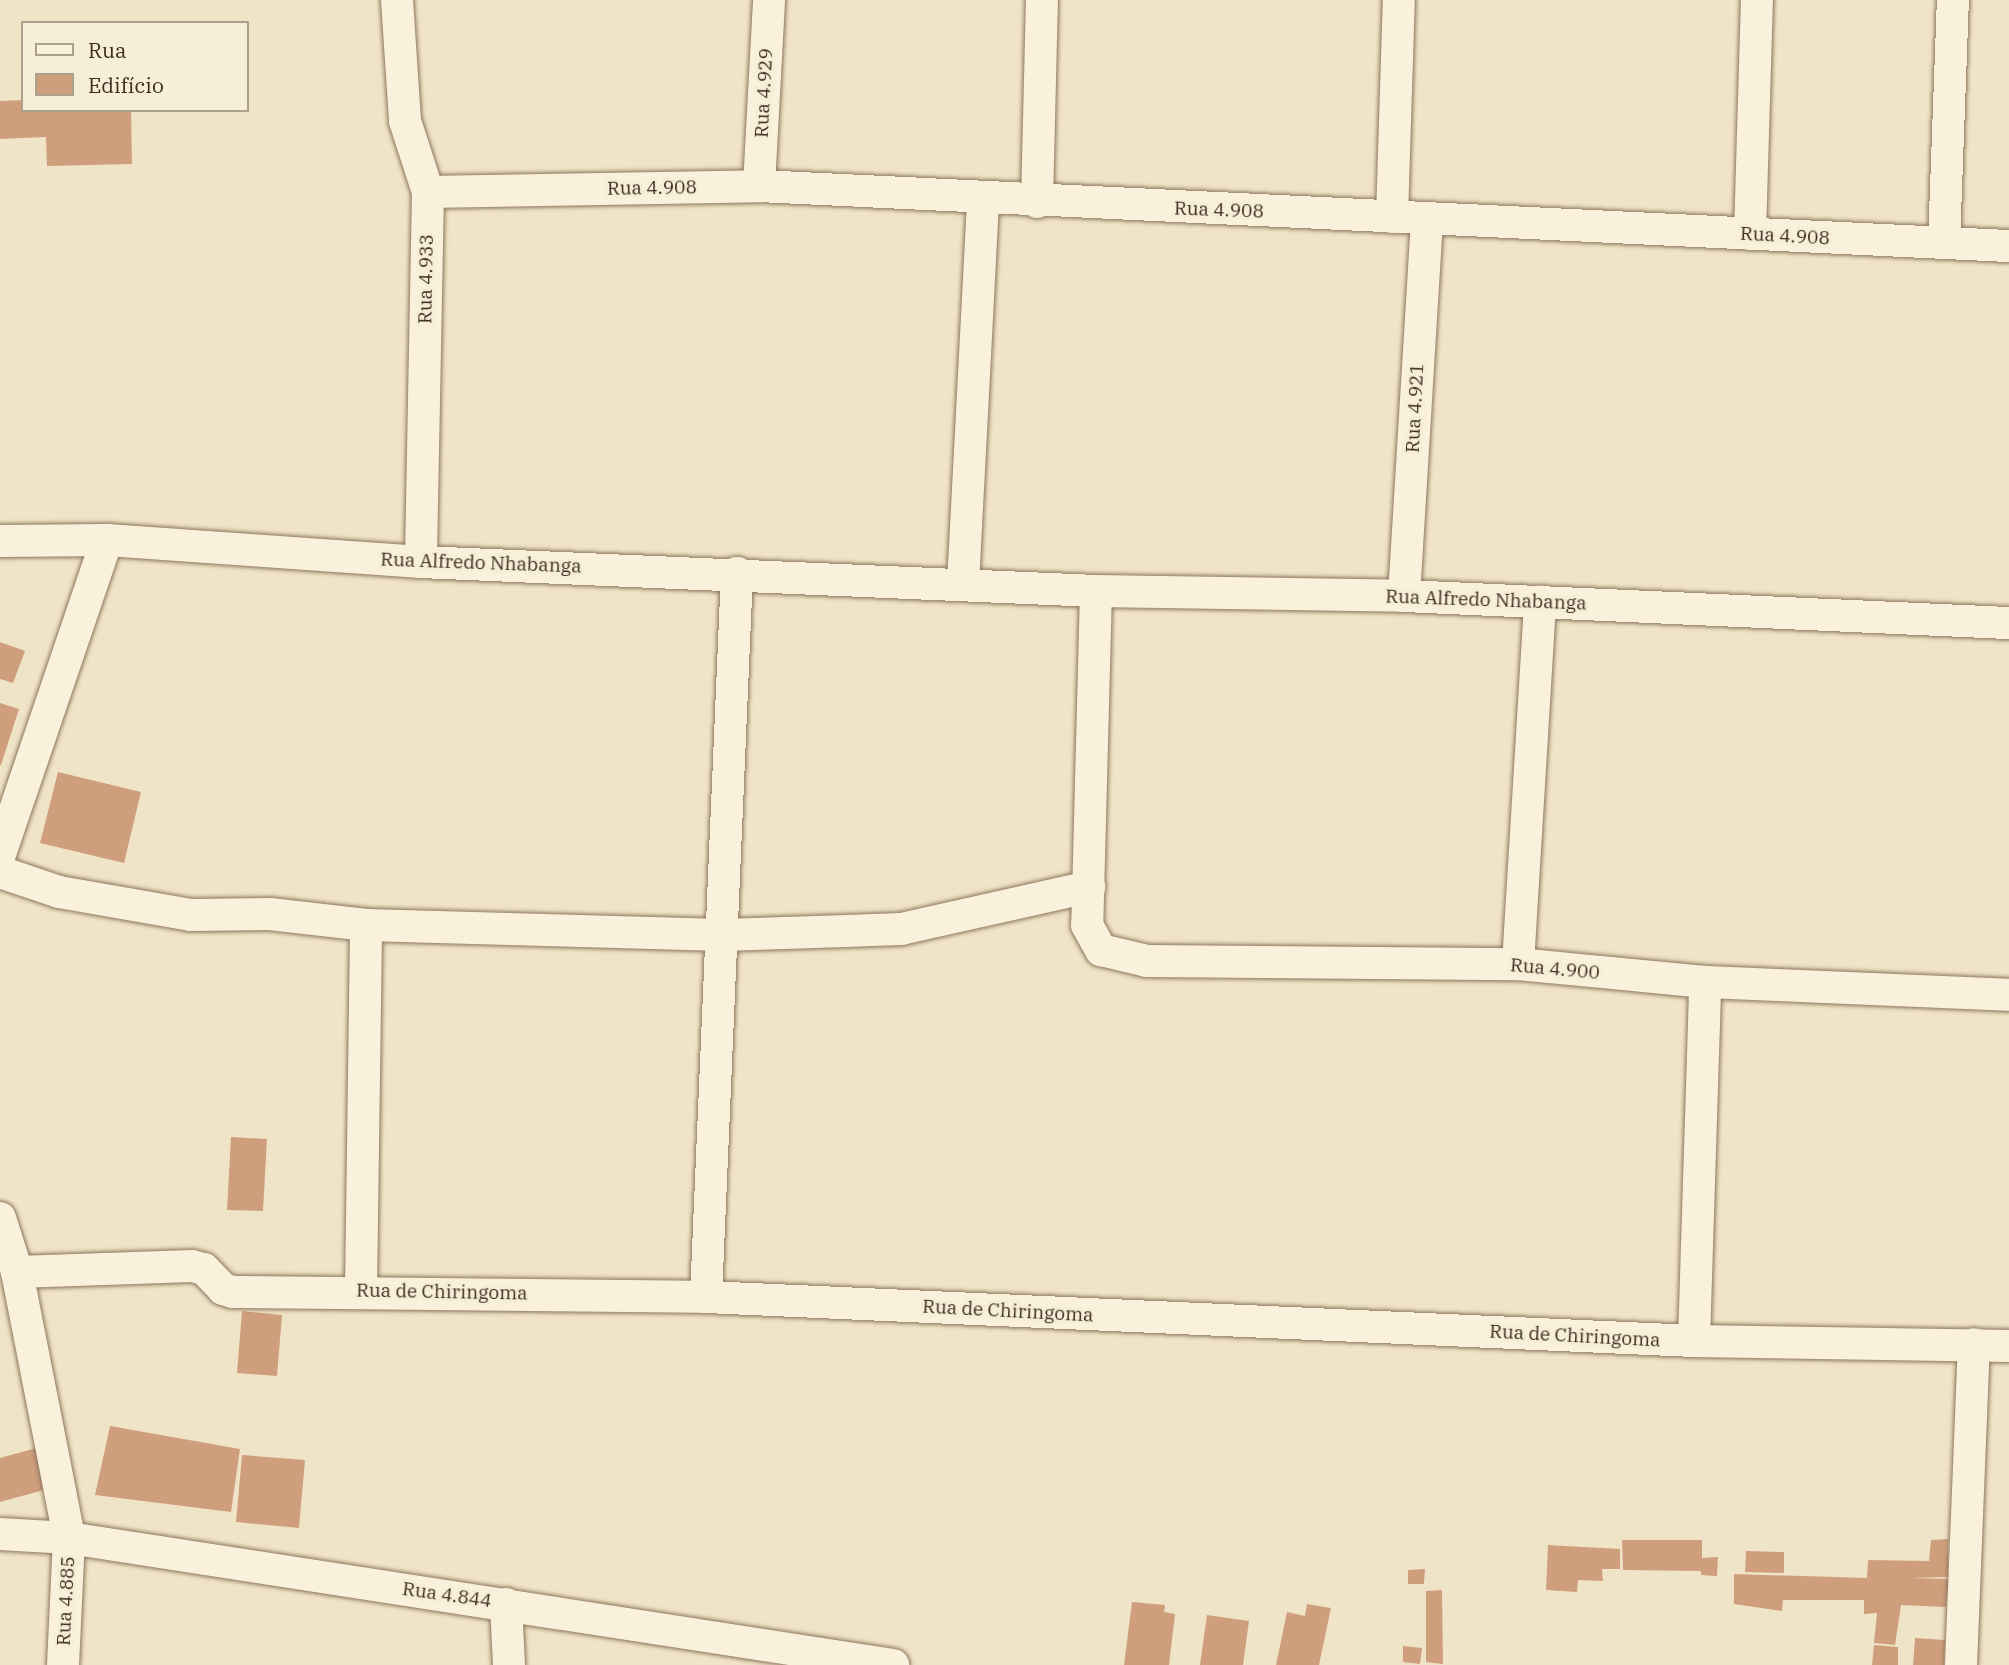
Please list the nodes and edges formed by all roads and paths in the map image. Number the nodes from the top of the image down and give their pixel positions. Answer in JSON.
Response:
{"nodes":[{"id":1,"x":397,"y":0,"type":"edge"},
{"id":2,"x":769,"y":0,"type":"edge"},
{"id":3,"x":1042,"y":0,"type":"edge"},
{"id":4,"x":1399,"y":0,"type":"edge"},
{"id":5,"x":1757,"y":0,"type":"edge"},
{"id":6,"x":1953,"y":0,"type":"edge"},
{"id":7,"x":759,"y":187,"type":"junction"},
{"id":8,"x":428,"y":192,"type":"junction"},
{"id":9,"x":983,"y":199,"type":"junction"},
{"id":10,"x":1037,"y":202,"type":"junction"},
{"id":11,"x":1392,"y":217,"type":"junction"},
{"id":12,"x":1427,"y":220,"type":"junction"},
{"id":13,"x":1750,"y":234,"type":"junction"},
{"id":14,"x":1944,"y":243,"type":"junction"},
{"id":15,"x":2009,"y":246,"type":"edge"},
{"id":16,"x":107,"y":540,"type":"junction"},
{"id":17,"x":0,"y":541,"type":"edge"},
{"id":18,"x":421,"y":562,"type":"junction"},
{"id":19,"x":737,"y":573,"type":"junction"},
{"id":20,"x":963,"y":584,"type":"junction"},
{"id":21,"x":1096,"y":591,"type":"junction"},
{"id":22,"x":1404,"y":596,"type":"junction"},
{"id":23,"x":1540,"y":602,"type":"junction"},
{"id":24,"x":2009,"y":624,"type":"edge"},
{"id":25,"x":0,"y":854,"type":"edge"},
{"id":26,"x":0,"y":872,"type":"edge"},
{"id":27,"x":1089,"y":887,"type":"junction"},
{"id":28,"x":366,"y":925,"type":"junction"},
{"id":29,"x":723,"y":935,"type":"junction"},
{"id":30,"x":1518,"y":964,"type":"junction"},
{"id":31,"x":1705,"y":982,"type":"junction"},
{"id":32,"x":2009,"y":995,"type":"edge"},
{"id":33,"x":0,"y":1218,"type":"edge"},
{"id":34,"x":17,"y":1272,"type":"junction"},
{"id":35,"x":361,"y":1290,"type":"junction"},
{"id":36,"x":706,"y":1297,"type":"junction"},
{"id":37,"x":1694,"y":1341,"type":"junction"},
{"id":38,"x":1974,"y":1344,"type":"junction"},
{"id":39,"x":2009,"y":1346,"type":"edge"},
{"id":40,"x":0,"y":1534,"type":"edge"},
{"id":41,"x":69,"y":1538,"type":"junction"},
{"id":42,"x":506,"y":1604,"type":"junction"},
{"id":43,"x":62,"y":1665,"type":"edge"},
{"id":44,"x":509,"y":1665,"type":"edge"},
{"id":45,"x":893,"y":1665,"type":"edge"},
{"id":46,"x":1961,"y":1665,"type":"edge"}],
"edges":[{"from":1,"to":8,"type":"street","name":"Rua 4.933"},
{"from":2,"to":7,"type":"street","name":"Rua 4.929"},
{"from":3,"to":10,"type":"street"},
{"from":4,"to":11,"type":"street"},
{"from":5,"to":13,"type":"street"},
{"from":6,"to":14,"type":"street"},
{"from":7,"to":8,"type":"street","name":"Rua 4.908"},
{"from":7,"to":9,"type":"street","name":"Rua 4.908"},
{"from":8,"to":18,"type":"street","name":"Rua 4.933"},
{"from":9,"to":10,"type":"street","name":"Rua 4.908"},
{"from":9,"to":20,"type":"street"},
{"from":10,"to":11,"type":"street","name":"Rua 4.908"},
{"from":11,"to":12,"type":"street","name":"Rua 4.908"},
{"from":12,"to":13,"type":"street","name":"Rua 4.908"},
{"from":12,"to":22,"type":"street","name":"Rua 4.921"},
{"from":13,"to":14,"type":"street","name":"Rua 4.908"},
{"from":14,"to":15,"type":"street","name":"Rua 4.908"},
{"from":16,"to":17,"type":"street","name":"Rua Alfredo Nhabanga"},
{"from":16,"to":18,"type":"street","name":"Rua Alfredo Nhabanga"},
{"from":16,"to":25,"type":"street"},
{"from":18,"to":19,"type":"street","name":"Rua Alfredo Nhabanga"},
{"from":19,"to":20,"type":"street","name":"Rua Alfredo Nhabanga"},
{"from":19,"to":29,"type":"street"},
{"from":20,"to":21,"type":"street","name":"Rua Alfredo Nhabanga"},
{"from":21,"to":22,"type":"street","name":"Rua Alfredo Nhabanga"},
{"from":21,"to":27,"type":"street"},
{"from":22,"to":23,"type":"street","name":"Rua Alfredo Nhabanga"},
{"from":23,"to":24,"type":"street","name":"Rua Alfredo Nhabanga"},
{"from":23,"to":30,"type":"street"},
{"from":26,"to":28,"type":"street"},
{"from":27,"to":29,"type":"street"},
{"from":27,"to":30,"type":"street","name":"Rua 4.900"},
{"from":28,"to":29,"type":"street"},
{"from":28,"to":35,"type":"street"},
{"from":29,"to":36,"type":"street"},
{"from":30,"to":31,"type":"street","name":"Rua 4.900"},
{"from":31,"to":32,"type":"street","name":"Rua 4.900"},
{"from":31,"to":37,"type":"street"},
{"from":33,"to":34,"type":"street","name":"Rua 4.885"},
{"from":34,"to":35,"type":"street","name":"Rua de Chiringoma"},
{"from":34,"to":41,"type":"street","name":"Rua 4.885"},
{"from":35,"to":36,"type":"street","name":"Rua de Chiringoma"},
{"from":36,"to":37,"type":"street","name":"Rua de Chiringoma"},
{"from":37,"to":38,"type":"street","name":"Rua de Chiringoma"},
{"from":38,"to":39,"type":"street","name":"Rua de Chiringoma"},
{"from":38,"to":46,"type":"street"},
{"from":40,"to":41,"type":"street","name":"Rua 4.844"},
{"from":41,"to":42,"type":"street","name":"Rua 4.844"},
{"from":41,"to":43,"type":"street","name":"Rua 4.885"},
{"from":42,"to":44,"type":"street"},
{"from":42,"to":45,"type":"street","name":"Rua 4.844"}]}
